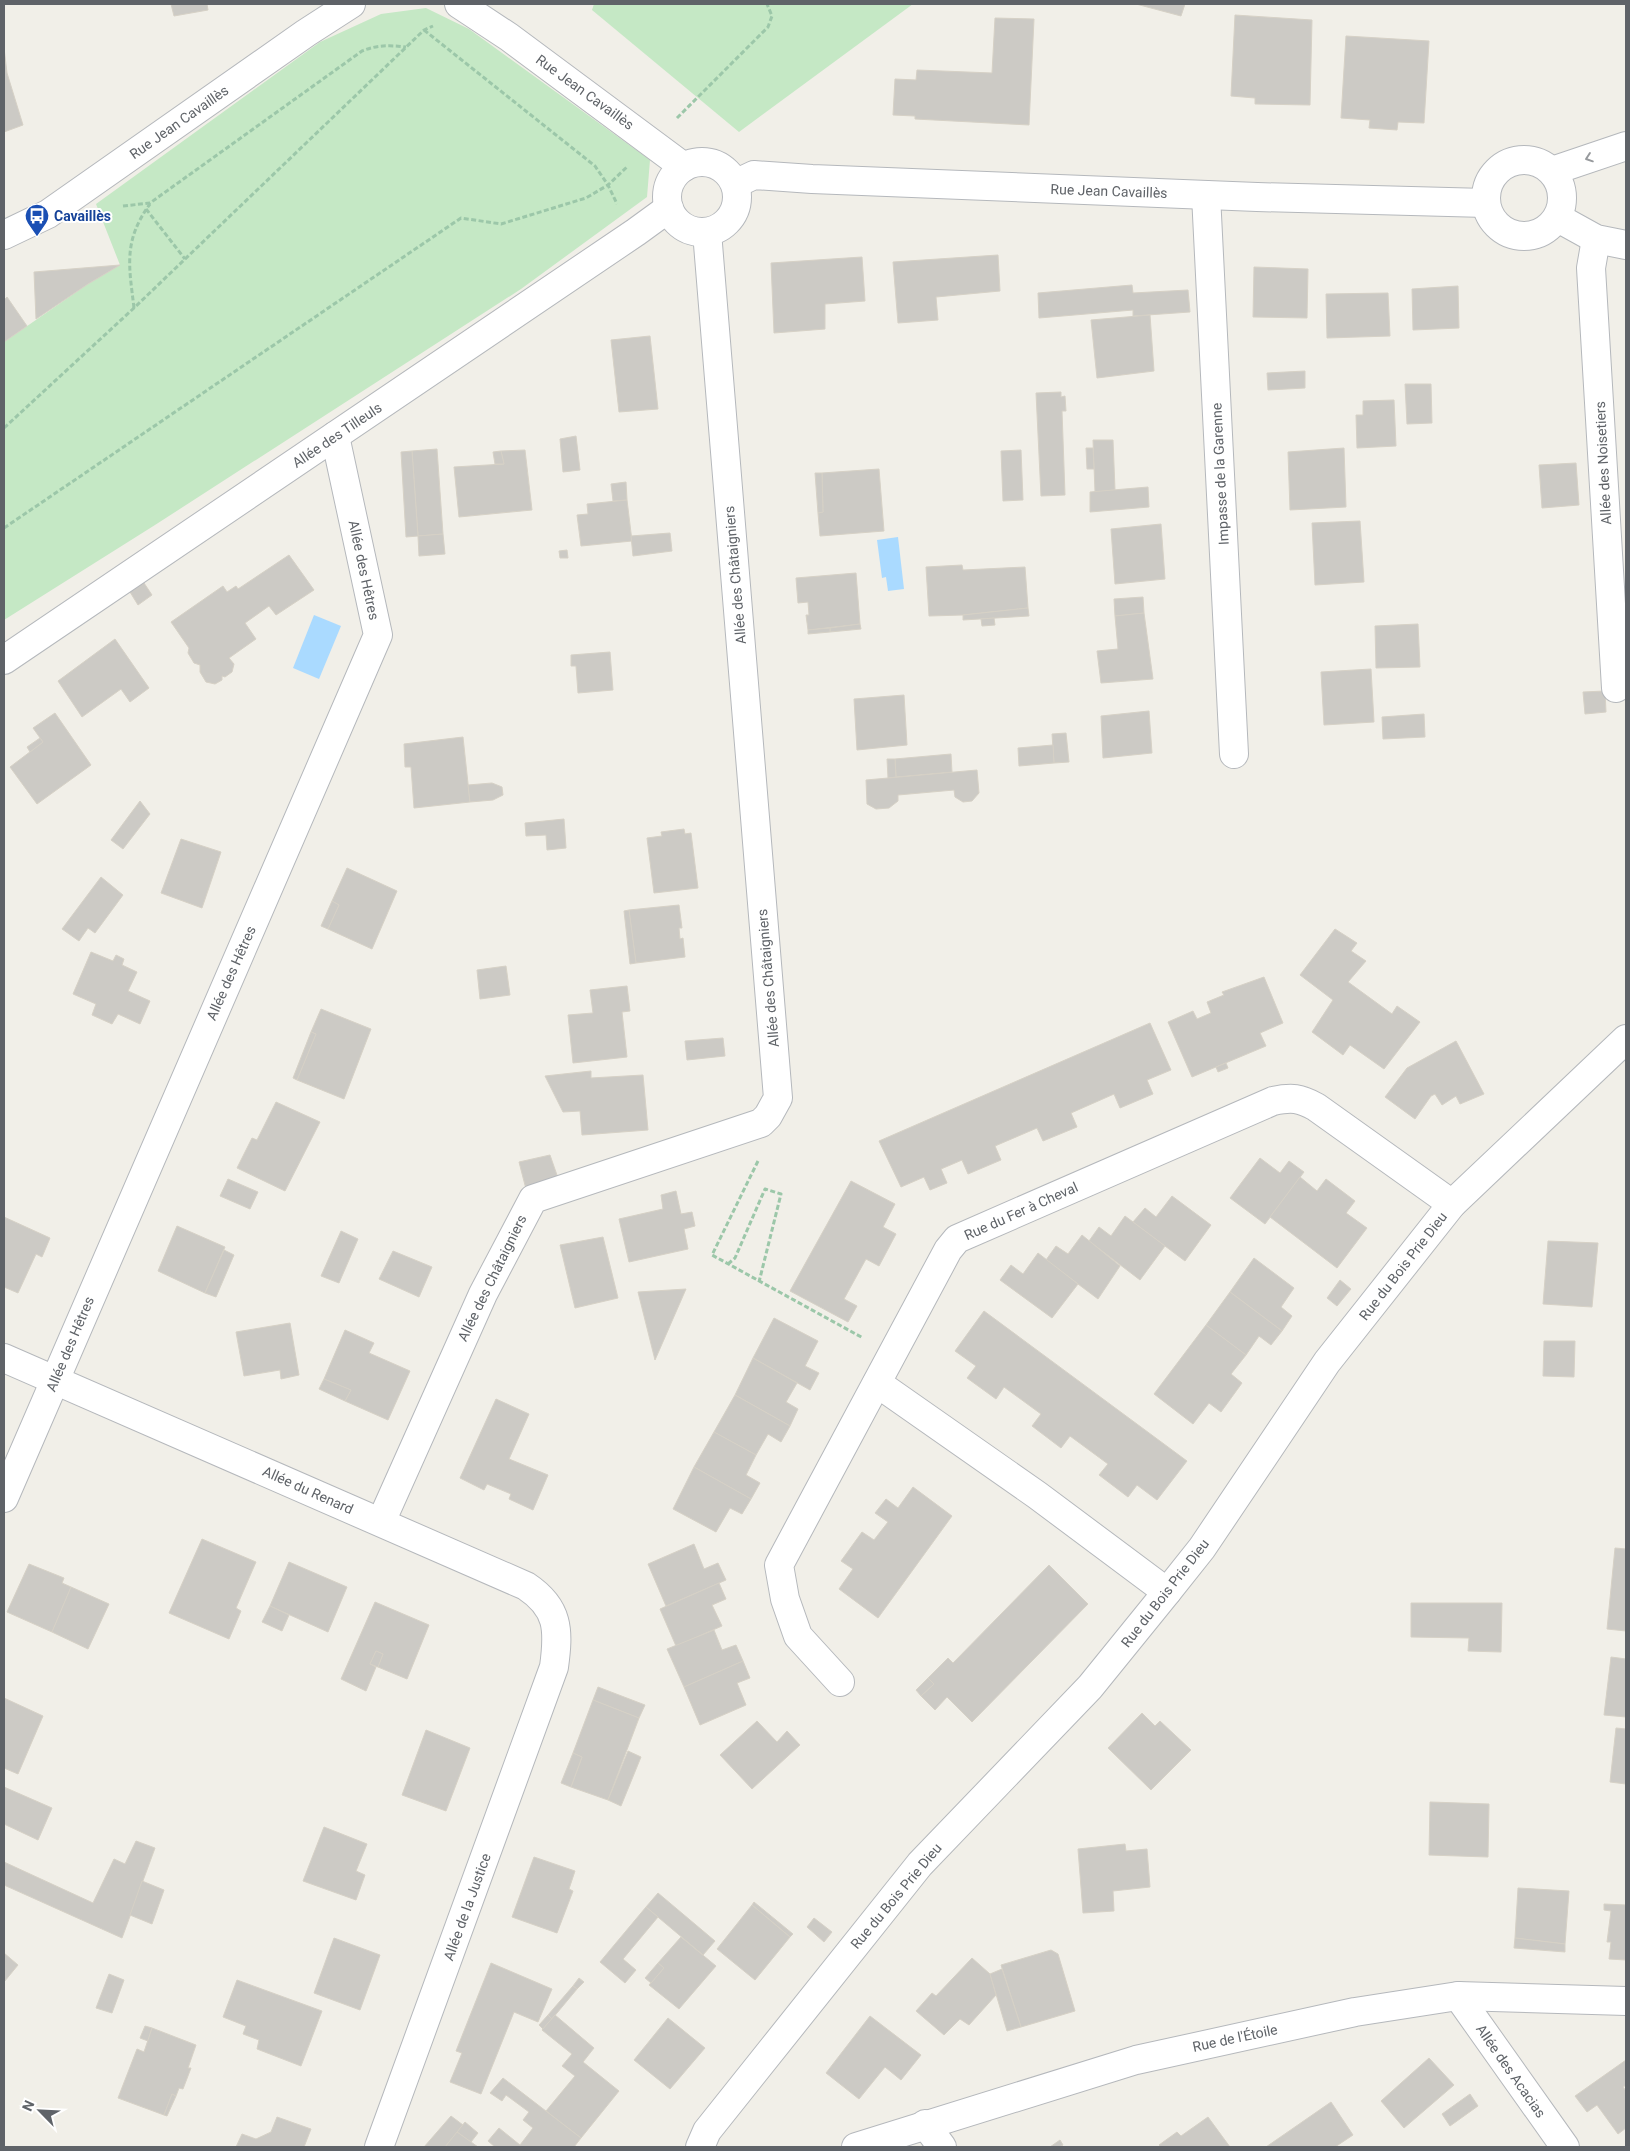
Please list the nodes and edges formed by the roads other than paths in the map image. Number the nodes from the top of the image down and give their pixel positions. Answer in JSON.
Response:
{"nodes":[{"id":1,"x":351,"y":4,"type":"edge"},
{"id":2,"x":459,"y":4,"type":"edge"},
{"id":3,"x":1626,"y":146,"type":"edge"},
{"id":4,"x":684,"y":167,"type":"junction"},
{"id":5,"x":1552,"y":171,"type":"junction"},
{"id":6,"x":735,"y":184,"type":"junction"},
{"id":7,"x":1206,"y":195,"type":"junction"},
{"id":8,"x":1486,"y":203,"type":"junction"},
{"id":9,"x":668,"y":208,"type":"junction"},
{"id":10,"x":1558,"y":218,"type":"junction"},
{"id":11,"x":707,"y":232,"type":"junction"},
{"id":12,"x":4,"y":234,"type":"edge"},
{"id":13,"x":1596,"y":239,"type":"junction"},
{"id":14,"x":1626,"y":245,"type":"edge"},
{"id":15,"x":335,"y":436,"type":"junction"},
{"id":16,"x":4,"y":660,"type":"edge"},
{"id":17,"x":1616,"y":688,"type":"dead end"},
{"id":18,"x":1234,"y":754,"type":"dead end"},
{"id":19,"x":1626,"y":1039,"type":"edge"},
{"id":20,"x":1452,"y":1204,"type":"junction"},
{"id":21,"x":4,"y":1358,"type":"edge"},
{"id":22,"x":55,"y":1379,"type":"junction"},
{"id":23,"x":877,"y":1383,"type":"junction"},
{"id":24,"x":4,"y":1498,"type":"edge"},
{"id":25,"x":381,"y":1522,"type":"junction"},
{"id":26,"x":1167,"y":1592,"type":"junction"},
{"id":27,"x":554,"y":1667,"type":"joint"},
{"id":28,"x":840,"y":1682,"type":"dead end"},
{"id":29,"x":1458,"y":1996,"type":"junction"},
{"id":30,"x":1626,"y":2001,"type":"edge"},
{"id":31,"x":925,"y":2124,"type":"junction"},
{"id":32,"x":379,"y":2147,"type":"edge"},
{"id":33,"x":700,"y":2147,"type":"edge"},
{"id":34,"x":856,"y":2147,"type":"edge"},
{"id":35,"x":942,"y":2147,"type":"edge"},
{"id":36,"x":1565,"y":2147,"type":"edge"}],
"edges":[{"from":1,"to":12,"type":"street","name":"Rue Jean Cavaillès"},
{"from":2,"to":4,"type":"street","name":"Rue Jean Cavaillès"},
{"from":3,"to":5,"type":"street","one_way":true},
{"from":4,"to":6,"type":"street"},
{"from":4,"to":9,"type":"street"},
{"from":5,"to":8,"type":"street"},
{"from":5,"to":10,"type":"street"},
{"from":6,"to":7,"type":"street","name":"Rue Jean Cavaillès"},
{"from":6,"to":11,"type":"street"},
{"from":7,"to":8,"type":"street","name":"Rue Jean Cavaillès"},
{"from":7,"to":18,"type":"street","name":"Impasse de la Garenne"},
{"from":8,"to":10,"type":"street"},
{"from":9,"to":11,"type":"street"},
{"from":9,"to":15,"type":"street","name":"Allée des Tilleuls"},
{"from":10,"to":13,"type":"street"},
{"from":11,"to":25,"type":"street","name":"Allée des Châtaigniers"},
{"from":13,"to":14,"type":"street"},
{"from":13,"to":17,"type":"street","name":"Allée des Noisetiers"},
{"from":15,"to":16,"type":"street","name":"Allée des Tilleuls"},
{"from":15,"to":22,"type":"street","name":"Allée des Hêtres"},
{"from":19,"to":20,"type":"street","name":"Rue du Bois Prie Dieu"},
{"from":20,"to":23,"type":"street","name":"Rue du Fer à Cheval"},
{"from":20,"to":26,"type":"street","name":"Rue du Bois Prie Dieu"},
{"from":21,"to":22,"type":"street","name":"Allée du Renard"},
{"from":22,"to":24,"type":"street","name":"Allée des Hêtres"},
{"from":22,"to":25,"type":"street","name":"Allée du Renard"},
{"from":23,"to":26,"type":"street"},
{"from":23,"to":28,"type":"street","name":"Rue du Fer à Cheval"},
{"from":25,"to":27,"type":"street","name":"Allée du Renard"},
{"from":26,"to":33,"type":"street","name":"Rue du Bois Prie Dieu"},
{"from":27,"to":32,"type":"street","name":"Allée de la Justice"},
{"from":29,"to":30,"type":"street","name":"Rue de l'Étoile"},
{"from":29,"to":31,"type":"street","name":"Rue de l'Étoile"},
{"from":29,"to":36,"type":"street","name":"Allée des Acacias"},
{"from":31,"to":34,"type":"street","name":"Rue de l'Étoile"},
{"from":31,"to":35,"type":"street"}]}
